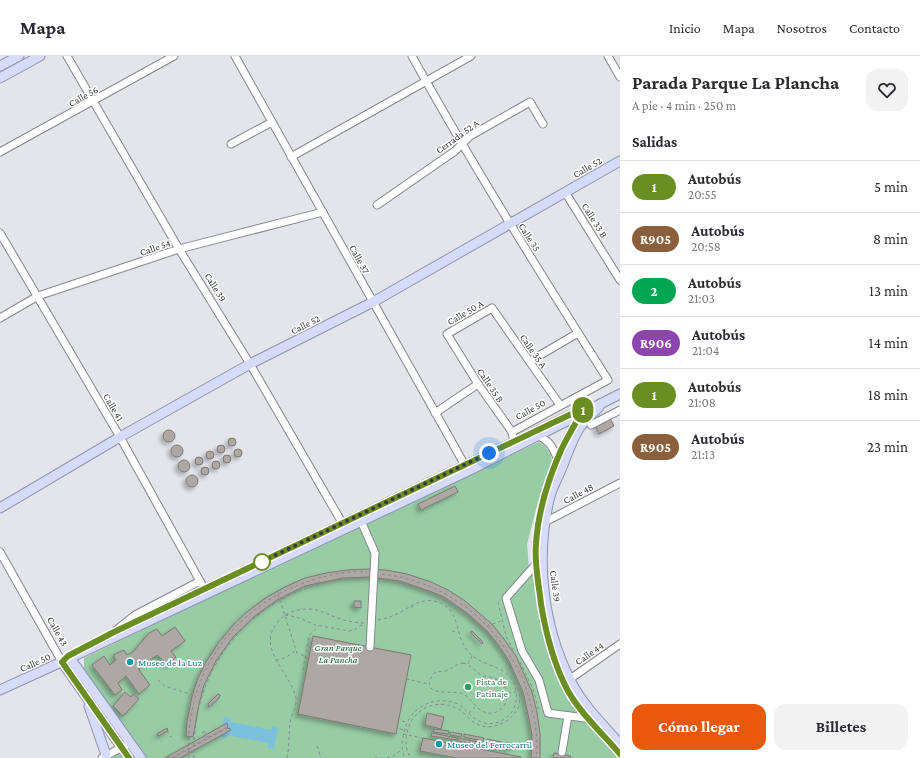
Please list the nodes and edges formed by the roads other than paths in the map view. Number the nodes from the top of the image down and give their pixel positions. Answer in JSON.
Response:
{"nodes":[{"id":1,"x":19,"y":56,"type":"edge"},
{"id":2,"x":40,"y":56,"type":"edge"},
{"id":3,"x":67,"y":56,"type":"edge"},
{"id":4,"x":174,"y":56,"type":"edge"},
{"id":5,"x":235,"y":56,"type":"edge"},
{"id":6,"x":412,"y":56,"type":"edge"},
{"id":7,"x":471,"y":56,"type":"edge"},
{"id":8,"x":608,"y":56,"type":"edge"},
{"id":9,"x":0,"y":66,"type":"edge"},
{"id":10,"x":620,"y":77,"type":"edge"},
{"id":11,"x":0,"y":78,"type":"edge"},
{"id":12,"x":426,"y":82,"type":"junction"},
{"id":13,"x":94,"y":101,"type":"junction"},
{"id":14,"x":272,"y":122,"type":"junction"},
{"id":15,"x":543,"y":124,"type":"dead end"},
{"id":16,"x":231,"y":144,"type":"dead end"},
{"id":17,"x":462,"y":144,"type":"junction"},
{"id":18,"x":0,"y":152,"type":"edge"},
{"id":19,"x":292,"y":157,"type":"junction"},
{"id":20,"x":620,"y":161,"type":"edge"},
{"id":21,"x":565,"y":192,"type":"junction"},
{"id":22,"x":377,"y":205,"type":"dead end"},
{"id":23,"x":323,"y":212,"type":"junction"},
{"id":24,"x":510,"y":224,"type":"junction"},
{"id":25,"x":0,"y":234,"type":"edge"},
{"id":26,"x":179,"y":249,"type":"junction"},
{"id":27,"x":620,"y":280,"type":"edge"},
{"id":28,"x":38,"y":296,"type":"junction"},
{"id":29,"x":373,"y":302,"type":"junction"},
{"id":30,"x":492,"y":308,"type":"joint"},
{"id":31,"x":0,"y":318,"type":"edge"},
{"id":32,"x":578,"y":333,"type":"junction"},
{"id":33,"x":447,"y":334,"type":"joint"},
{"id":34,"x":530,"y":362,"type":"junction"},
{"id":35,"x":250,"y":364,"type":"junction"},
{"id":36,"x":478,"y":384,"type":"junction"},
{"id":37,"x":619,"y":395,"type":"edge"},
{"id":38,"x":604,"y":402,"type":"junction"},
{"id":39,"x":560,"y":405,"type":"junction"},
{"id":40,"x":620,"y":410,"type":"edge"},
{"id":41,"x":582,"y":411,"type":"junction"},
{"id":42,"x":435,"y":413,"type":"junction"},
{"id":43,"x":591,"y":425,"type":"dead end"},
{"id":44,"x":512,"y":432,"type":"junction"},
{"id":45,"x":535,"y":434,"type":"junction"},
{"id":46,"x":120,"y":437,"type":"junction"},
{"id":47,"x":514,"y":444,"type":"junction"},
{"id":48,"x":558,"y":460,"type":"junction"},
{"id":49,"x":466,"y":468,"type":"junction"},
{"id":50,"x":620,"y":482,"type":"edge"},
{"id":51,"x":0,"y":508,"type":"edge"},
{"id":52,"x":361,"y":521,"type":"junction"},
{"id":53,"x":545,"y":522,"type":"junction"},
{"id":54,"x":343,"y":526,"type":"junction"},
{"id":55,"x":0,"y":552,"type":"edge"},
{"id":56,"x":539,"y":562,"type":"junction"},
{"id":57,"x":200,"y":581,"type":"junction"},
{"id":58,"x":206,"y":591,"type":"junction"},
{"id":59,"x":114,"y":632,"type":"junction"},
{"id":60,"x":620,"y":644,"type":"edge"},
{"id":61,"x":370,"y":647,"type":"dead end"},
{"id":62,"x":66,"y":660,"type":"junction"},
{"id":63,"x":570,"y":679,"type":"junction"},
{"id":64,"x":0,"y":690,"type":"edge"},
{"id":65,"x":84,"y":694,"type":"junction"},
{"id":66,"x":568,"y":716,"type":"junction"},
{"id":67,"x":594,"y":720,"type":"junction"},
{"id":68,"x":130,"y":742,"type":"junction"},
{"id":69,"x":620,"y":744,"type":"edge"},
{"id":70,"x":121,"y":747,"type":"junction"},
{"id":71,"x":562,"y":752,"type":"dead end"},
{"id":72,"x":620,"y":754,"type":"edge"},
{"id":73,"x":104,"y":757,"type":"edge"},
{"id":74,"x":129,"y":758,"type":"edge"},
{"id":75,"x":141,"y":758,"type":"edge"}],
"edges":[{"from":1,"to":9,"type":"main road"},
{"from":2,"to":11,"type":"main road"},
{"from":3,"to":13,"type":"street","name":"Calle 39"},
{"from":4,"to":13,"type":"street","name":"Calle 56"},
{"from":5,"to":14,"type":"street","name":"Calle 37"},
{"from":6,"to":12,"type":"street","name":"Calle 35"},
{"from":7,"to":12,"type":"street"},
{"from":8,"to":10,"type":"street"},
{"from":12,"to":17,"type":"street","name":"Calle 35"},
{"from":12,"to":19,"type":"street"},
{"from":13,"to":18,"type":"street","name":"Calle 56"},
{"from":13,"to":26,"type":"street","name":"Calle 39"},
{"from":14,"to":16,"type":"street"},
{"from":14,"to":19,"type":"street","name":"Calle 37"},
{"from":15,"to":17,"type":"street","name":"Cerrada 52 A"},
{"from":17,"to":22,"type":"street","name":"Cerrada 52 A"},
{"from":17,"to":24,"type":"street","name":"Calle 35"},
{"from":19,"to":23,"type":"street","name":"Calle 37"},
{"from":20,"to":21,"type":"main road","name":"Calle 52"},
{"from":21,"to":24,"type":"main road","name":"Calle 52"},
{"from":21,"to":27,"type":"street","name":"Calle 33 B"},
{"from":23,"to":26,"type":"street","name":"Calle 54"},
{"from":23,"to":29,"type":"street","name":"Calle 37"},
{"from":24,"to":29,"type":"main road","name":"Calle 52"},
{"from":24,"to":32,"type":"street","name":"Calle 35"},
{"from":25,"to":28,"type":"street","name":"Calle 41"},
{"from":26,"to":28,"type":"street","name":"Calle 54"},
{"from":26,"to":35,"type":"street","name":"Calle 39"},
{"from":28,"to":31,"type":"street","name":"Calle 54"},
{"from":28,"to":46,"type":"street","name":"Calle 41"},
{"from":29,"to":35,"type":"main road","name":"Calle 52"},
{"from":29,"to":42,"type":"street","name":"Calle 37"},
{"from":30,"to":33,"type":"street","name":"Calle 50 A"},
{"from":30,"to":34,"type":"street","name":"Calle 35 A"},
{"from":32,"to":34,"type":"street"},
{"from":32,"to":39,"type":"street","name":"Calle 35"},
{"from":33,"to":36,"type":"street","name":"Calle 35 B"},
{"from":34,"to":39,"type":"street","name":"Calle 35 A"},
{"from":35,"to":46,"type":"main road","name":"Calle 52"},
{"from":35,"to":54,"type":"street","name":"Calle 39"},
{"from":36,"to":42,"type":"street"},
{"from":36,"to":44,"type":"street","name":"Calle 35 B"},
{"from":37,"to":38,"type":"main road","name":"Calle 50"},
{"from":37,"to":41,"type":"street"},
{"from":38,"to":41,"type":"main road","name":"Calle 50"},
{"from":38,"to":53,"type":"main road","name":"Calle 39"},
{"from":39,"to":44,"type":"street","name":"Calle 50"},
{"from":40,"to":43,"type":"street"},
{"from":41,"to":45,"type":"main road","name":"Calle 50"},
{"from":41,"to":48,"type":"street"},
{"from":42,"to":49,"type":"street","name":"Calle 37"},
{"from":44,"to":47,"type":"street","name":"Calle 35 B"},
{"from":45,"to":47,"type":"main road","name":"Calle 50"},
{"from":45,"to":48,"type":"street"},
{"from":46,"to":51,"type":"main road","name":"Calle 52"},
{"from":46,"to":57,"type":"street","name":"Calle 41"},
{"from":47,"to":49,"type":"main road","name":"Calle 50"},
{"from":48,"to":56,"type":"street"},
{"from":49,"to":52,"type":"main road","name":"Calle 50"},
{"from":49,"to":54,"type":"street"},
{"from":50,"to":53,"type":"street","name":"Calle 48"},
{"from":52,"to":54,"type":"main road","name":"Calle 50"},
{"from":52,"to":61,"type":"street"},
{"from":53,"to":56,"type":"main road","name":"Calle 39"},
{"from":54,"to":58,"type":"main road","name":"Calle 50"},
{"from":55,"to":62,"type":"street","name":"Calle 43"},
{"from":56,"to":63,"type":"main road","name":"Calle 39"},
{"from":56,"to":66,"type":"street"},
{"from":56,"to":67,"type":"street"},
{"from":57,"to":58,"type":"street","name":"Calle 41"},
{"from":57,"to":59,"type":"street"},
{"from":58,"to":59,"type":"street"},
{"from":58,"to":62,"type":"main road","name":"Calle 50"},
{"from":59,"to":62,"type":"street"},
{"from":60,"to":63,"type":"street","name":"Calle 44"},
{"from":62,"to":64,"type":"main road","name":"Calle 50"},
{"from":62,"to":65,"type":"main road","name":"Calle 43"},
{"from":62,"to":68,"type":"main road","name":"Calle 43"},
{"from":63,"to":67,"type":"main road","name":"Calle 39"},
{"from":65,"to":70,"type":"main road","name":"Calle 43"},
{"from":65,"to":73,"type":"main road"},
{"from":66,"to":67,"type":"street"},
{"from":66,"to":71,"type":"street"},
{"from":67,"to":69,"type":"main road","name":"Calle 39"},
{"from":67,"to":72,"type":"street"},
{"from":68,"to":70,"type":"street"},
{"from":68,"to":75,"type":"main road","name":"Calle 43"},
{"from":70,"to":73,"type":"street"},
{"from":70,"to":74,"type":"main road","name":"Calle 43"}]}
